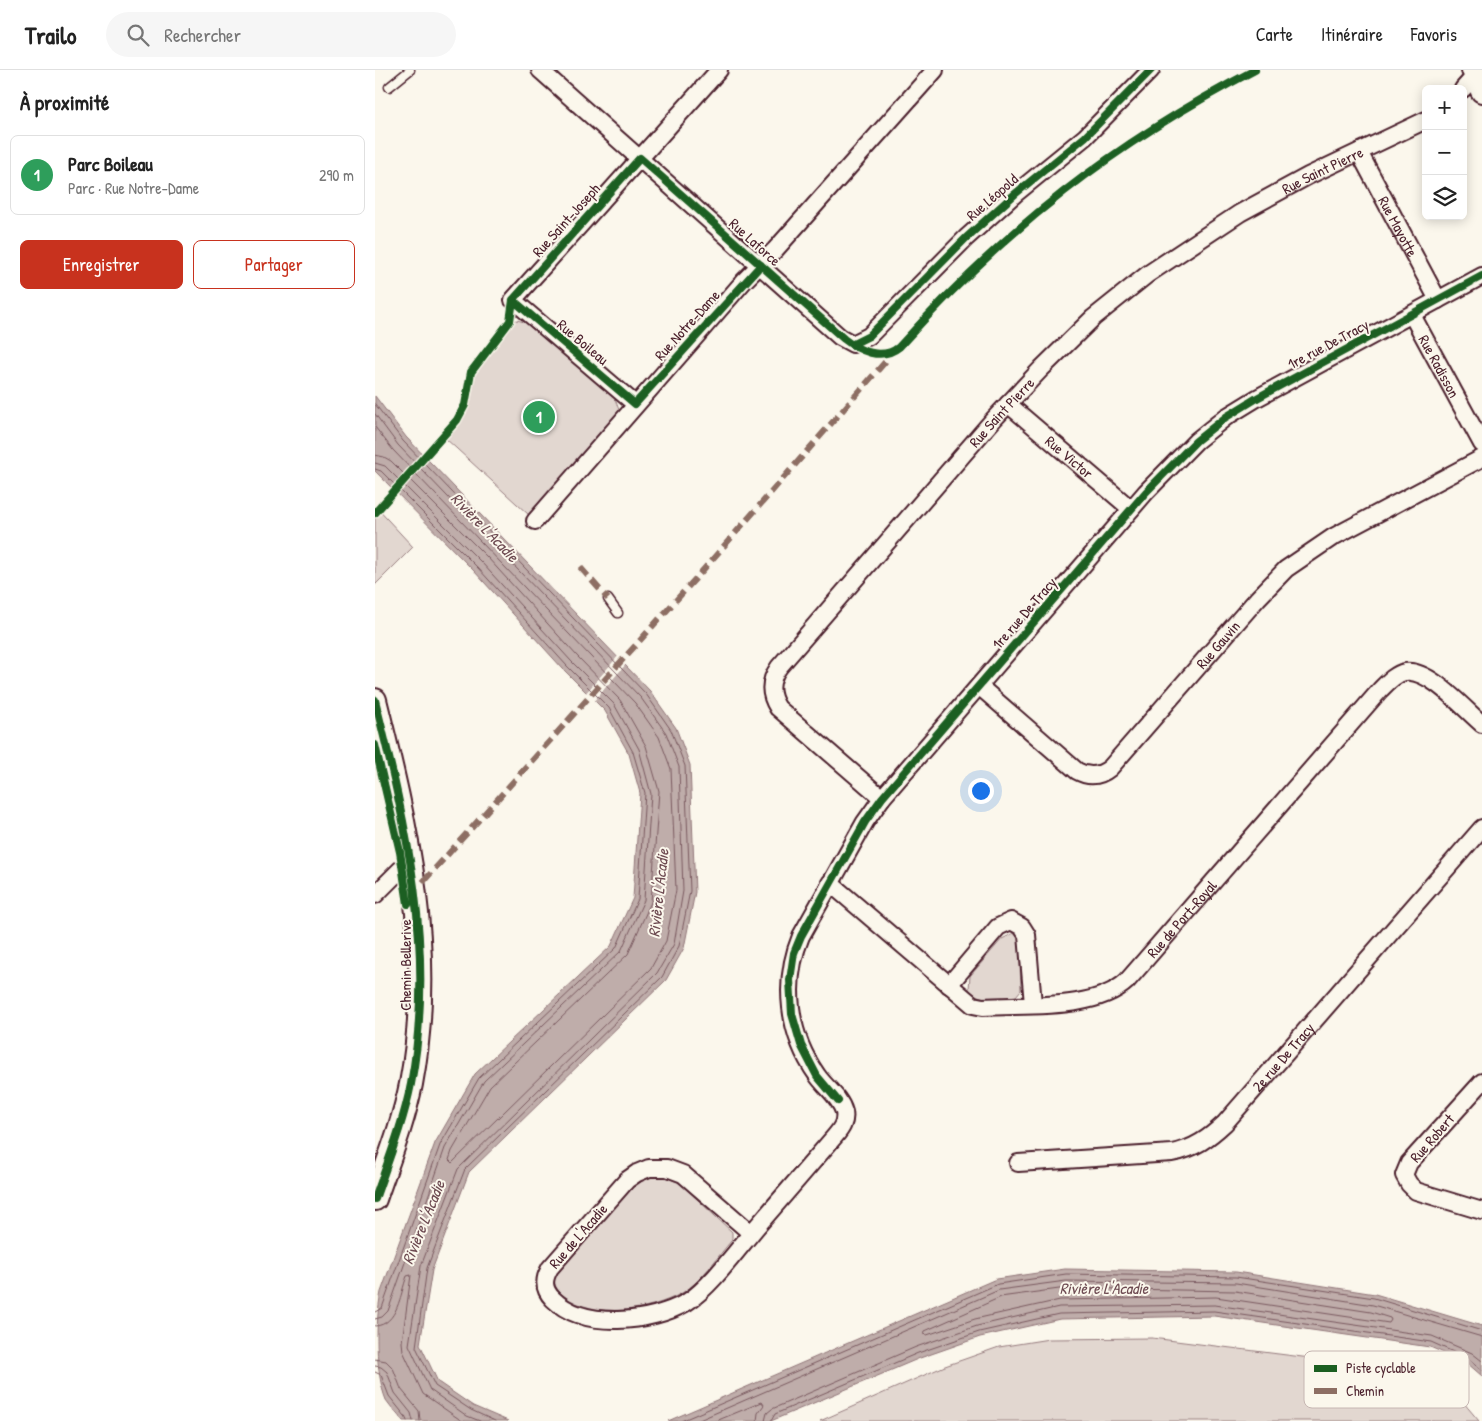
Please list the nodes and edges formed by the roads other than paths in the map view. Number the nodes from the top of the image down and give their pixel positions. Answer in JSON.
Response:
{"nodes":[{"id":1,"x":410,"y":70,"type":"edge"},
{"id":2,"x":540,"y":70,"type":"edge"},
{"id":3,"x":719,"y":70,"type":"edge"},
{"id":4,"x":935,"y":70,"type":"edge"},
{"id":5,"x":1151,"y":70,"type":"edge"},
{"id":6,"x":389,"y":87,"type":"dead end"},
{"id":7,"x":1422,"y":122,"type":"edge"},
{"id":8,"x":1359,"y":152,"type":"junction"},
{"id":9,"x":640,"y":158,"type":"junction"},
{"id":10,"x":761,"y":266,"type":"junction"},
{"id":11,"x":1482,"y":276,"type":"edge"},
{"id":12,"x":513,"y":300,"type":"joint"},
{"id":13,"x":1438,"y":300,"type":"junction"},
{"id":14,"x":1412,"y":315,"type":"junction"},
{"id":15,"x":853,"y":344,"type":"joint"},
{"id":16,"x":635,"y":404,"type":"junction"},
{"id":17,"x":1008,"y":404,"type":"junction"},
{"id":18,"x":1482,"y":444,"type":"edge"},
{"id":19,"x":1482,"y":458,"type":"edge"},
{"id":20,"x":1131,"y":509,"type":"junction"},
{"id":21,"x":535,"y":521,"type":"dead end"},
{"id":22,"x":607,"y":599,"type":"dead end"},
{"id":23,"x":618,"y":613,"type":"dead end"},
{"id":24,"x":979,"y":686,"type":"junction"},
{"id":25,"x":376,"y":706,"type":"edge"},
{"id":26,"x":1482,"y":724,"type":"edge"},
{"id":27,"x":882,"y":798,"type":"junction"},
{"id":28,"x":1482,"y":828,"type":"edge"},
{"id":29,"x":412,"y":863,"type":"junction"},
{"id":30,"x":830,"y":883,"type":"junction"},
{"id":31,"x":375,"y":895,"type":"edge"},
{"id":32,"x":949,"y":985,"type":"junction"},
{"id":33,"x":1033,"y":1004,"type":"junction"},
{"id":34,"x":1482,"y":1082,"type":"edge"},
{"id":35,"x":839,"y":1100,"type":"joint"},
{"id":36,"x":1018,"y":1164,"type":"dead end"},
{"id":37,"x":375,"y":1199,"type":"edge"},
{"id":38,"x":1482,"y":1211,"type":"edge"},
{"id":39,"x":751,"y":1233,"type":"junction"}],
"edges":[{"from":1,"to":6,"type":"lane"},
{"from":2,"to":9,"type":"street","name":"Rue Laforce"},
{"from":3,"to":9,"type":"street","name":"Rue Saint-Joseph"},
{"from":4,"to":10,"type":"street","name":"Rue Notre-Dame"},
{"from":5,"to":15,"type":"street","name":"Rue Léopold"},
{"from":7,"to":8,"type":"street","name":"Rue Saint Pierre"},
{"from":8,"to":13,"type":"street","name":"Rue Mayotte"},
{"from":8,"to":17,"type":"street","name":"Rue Saint Pierre"},
{"from":9,"to":10,"type":"street","name":"Rue Laforce"},
{"from":9,"to":12,"type":"street","name":"Rue Saint-Joseph"},
{"from":10,"to":15,"type":"street","name":"Rue Laforce"},
{"from":10,"to":16,"type":"street","name":"Rue Notre-Dame"},
{"from":11,"to":13,"type":"street","name":"1re rue De Tracy"},
{"from":12,"to":16,"type":"street","name":"Rue Boileau"},
{"from":13,"to":14,"type":"street","name":"1re rue De Tracy"},
{"from":14,"to":18,"type":"street","name":"Rue Radisson"},
{"from":14,"to":20,"type":"street","name":"1re rue De Tracy"},
{"from":16,"to":21,"type":"street","name":"Rue Notre-Dame"},
{"from":17,"to":20,"type":"street","name":"Rue Victor"},
{"from":17,"to":27,"type":"street","name":"Rue Saint Pierre"},
{"from":19,"to":24,"type":"street","name":"Rue Gauvin"},
{"from":20,"to":24,"type":"street","name":"1re rue De Tracy"},
{"from":22,"to":23,"type":"lane"},
{"from":24,"to":27,"type":"street","name":"1re rue De Tracy"},
{"from":25,"to":29,"type":"street","name":"Chemin Bellerive"},
{"from":26,"to":33,"type":"street","name":"Rue de Port-Royal"},
{"from":27,"to":30,"type":"street","name":"1re rue De Tracy"},
{"from":28,"to":36,"type":"street","name":"2e rue De Tracy"},
{"from":29,"to":31,"type":"street"},
{"from":29,"to":37,"type":"street","name":"Chemin Bellerive"},
{"from":30,"to":32,"type":"street","name":"Rue de Port-Royal"},
{"from":30,"to":35,"type":"street","name":"1re rue De Tracy"},
{"from":32,"to":33,"type":"street","name":"Rue de Port-Royal"},
{"from":32,"to":33,"type":"street"},
{"from":34,"to":38,"type":"street","name":"Rue Robert"},
{"from":35,"to":39,"type":"street","name":"Rue de L'Acadie"},
{"from":39,"to":39,"type":"street","name":"Rue de L'Acadie"}]}
